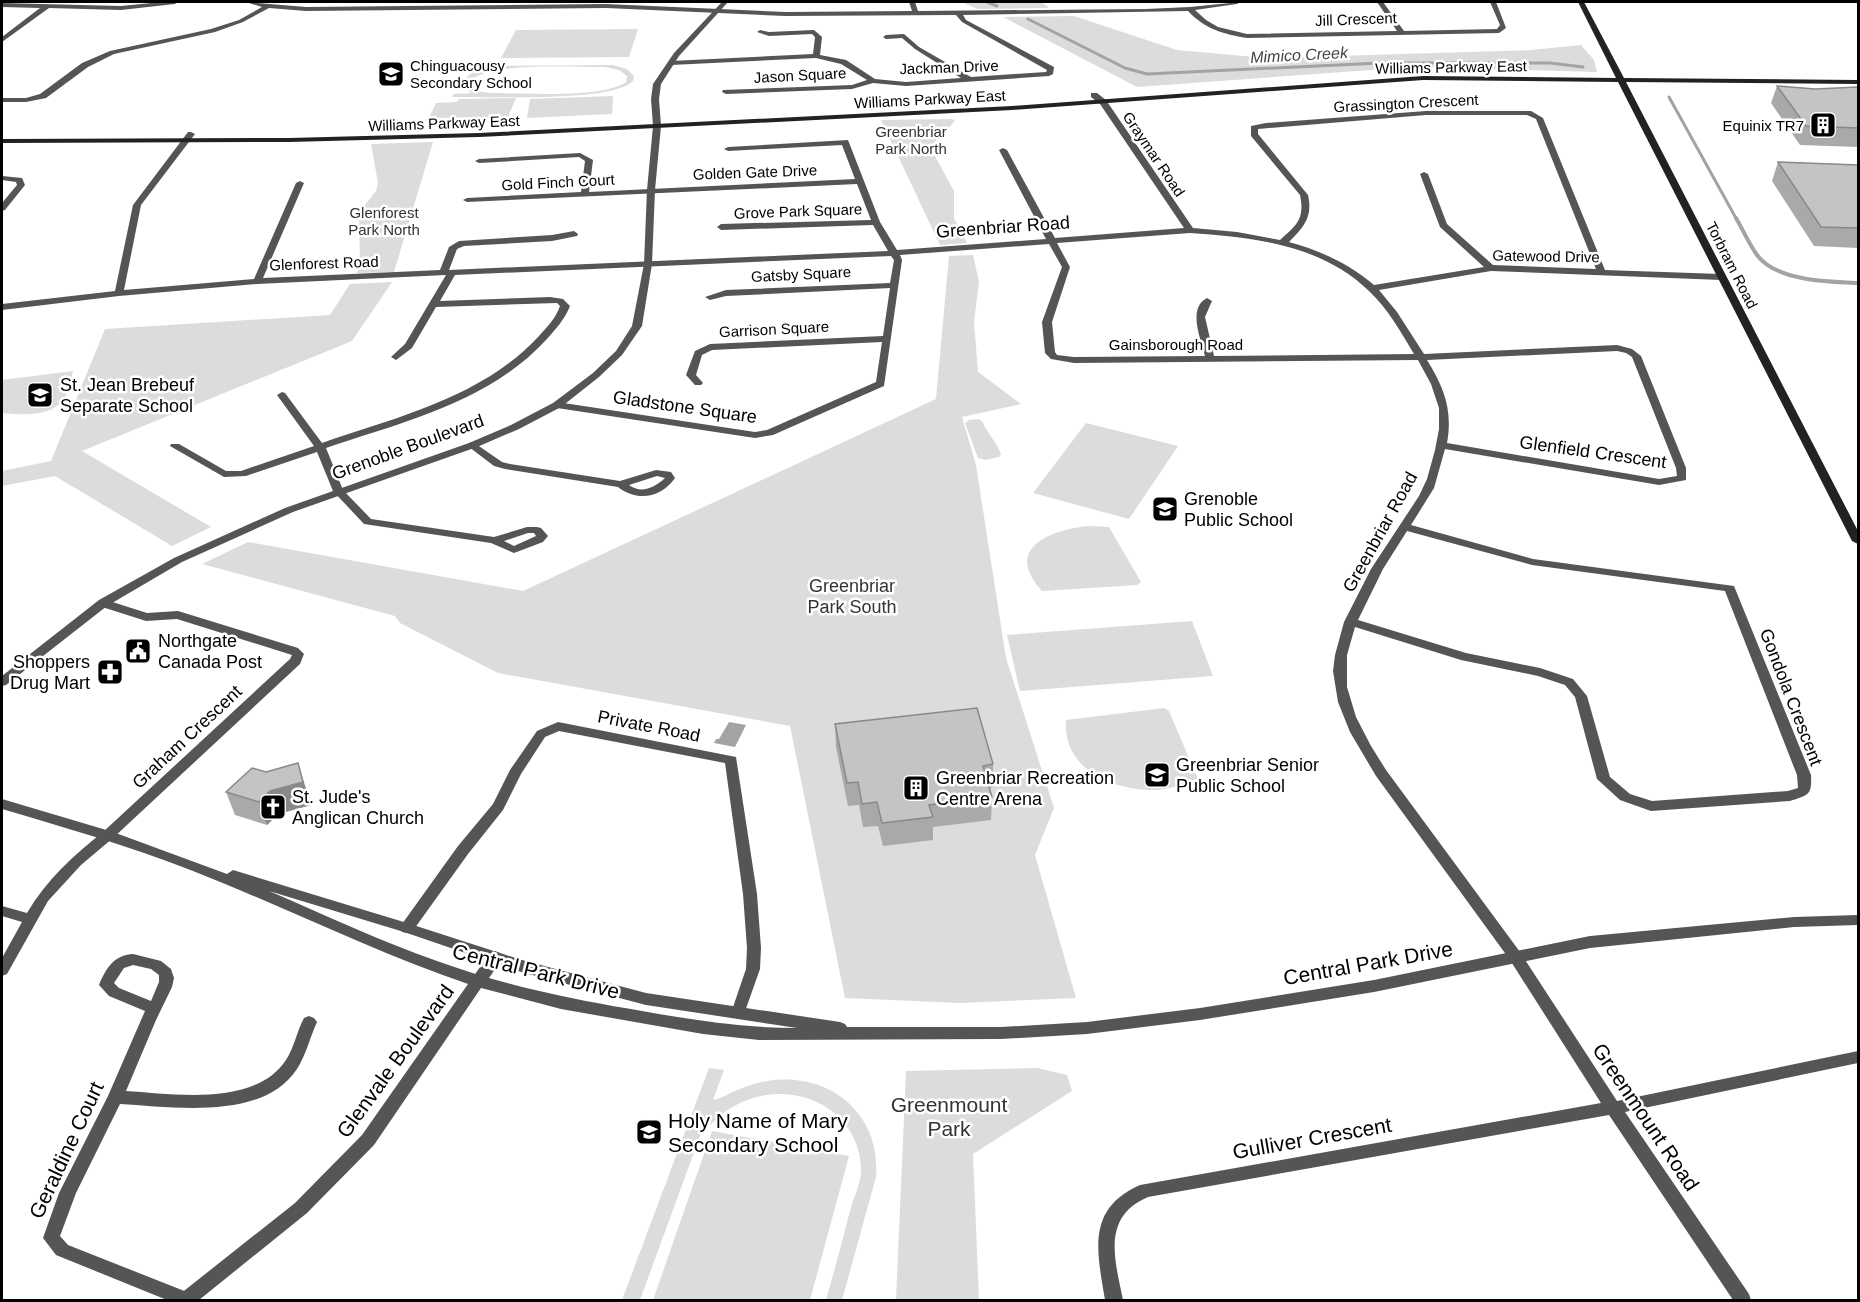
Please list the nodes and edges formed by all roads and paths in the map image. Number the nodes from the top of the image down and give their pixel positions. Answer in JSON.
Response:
{"nodes":[{"id":1,"x":175,"y":2,"type":"edge"},
{"id":2,"x":249,"y":2,"type":"edge"},
{"id":3,"x":725,"y":2,"type":"edge"},
{"id":4,"x":912,"y":2,"type":"edge"},
{"id":5,"x":1095,"y":2,"type":"edge"},
{"id":6,"x":1237,"y":2,"type":"edge"},
{"id":7,"x":1380,"y":2,"type":"edge"},
{"id":8,"x":1493,"y":2,"type":"edge"},
{"id":9,"x":1581,"y":2,"type":"edge"},
{"id":10,"x":545,"y":4,"type":"edge"},
{"id":11,"x":2,"y":5,"type":"edge"},
{"id":12,"x":268,"y":6,"type":"junction"},
{"id":13,"x":46,"y":7,"type":"junction"},
{"id":14,"x":1190,"y":9,"type":"junction"},
{"id":15,"x":717,"y":10,"type":"junction"},
{"id":16,"x":1098,"y":12,"type":"junction"},
{"id":17,"x":916,"y":14,"type":"junction"},
{"id":18,"x":958,"y":14,"type":"junction"},
{"id":19,"x":760,"y":32,"type":"dead end"},
{"id":20,"x":1401,"y":32,"type":"junction"},
{"id":21,"x":886,"y":37,"type":"dead end"},
{"id":22,"x":2,"y":40,"type":"edge"},
{"id":23,"x":816,"y":56,"type":"junction"},
{"id":24,"x":671,"y":63,"type":"junction"},
{"id":25,"x":1858,"y":76,"type":"edge"},
{"id":26,"x":1621,"y":78,"type":"junction"},
{"id":27,"x":970,"y":80,"type":"junction"},
{"id":28,"x":873,"y":81,"type":"junction"},
{"id":29,"x":1676,"y":82,"type":"junction"},
{"id":30,"x":1858,"y":82,"type":"edge"},
{"id":31,"x":726,"y":92,"type":"dead end"},
{"id":32,"x":1638,"y":94,"type":"junction"},
{"id":33,"x":1094,"y":95,"type":"junction"},
{"id":34,"x":2,"y":100,"type":"edge"},
{"id":35,"x":1102,"y":102,"type":"junction"},
{"id":36,"x":657,"y":123,"type":"junction"},
{"id":37,"x":2,"y":134,"type":"edge"},
{"id":38,"x":188,"y":138,"type":"junction"},
{"id":39,"x":2,"y":141,"type":"edge"},
{"id":40,"x":728,"y":149,"type":"dead end"},
{"id":41,"x":1003,"y":150,"type":"dead end"},
{"id":42,"x":479,"y":161,"type":"dead end"},
{"id":43,"x":1424,"y":174,"type":"dead end"},
{"id":44,"x":2,"y":178,"type":"edge"},
{"id":45,"x":861,"y":181,"type":"junction"},
{"id":46,"x":300,"y":183,"type":"dead end"},
{"id":47,"x":651,"y":190,"type":"junction"},
{"id":48,"x":585,"y":194,"type":"junction"},
{"id":49,"x":467,"y":200,"type":"dead end"},
{"id":50,"x":2,"y":208,"type":"edge"},
{"id":51,"x":876,"y":222,"type":"junction"},
{"id":52,"x":721,"y":227,"type":"dead end"},
{"id":53,"x":1190,"y":230,"type":"junction"},
{"id":54,"x":574,"y":234,"type":"dead end"},
{"id":55,"x":1054,"y":242,"type":"junction"},
{"id":56,"x":1283,"y":242,"type":"junction"},
{"id":57,"x":894,"y":253,"type":"junction"},
{"id":58,"x":648,"y":264,"type":"junction"},
{"id":59,"x":1491,"y":268,"type":"junction"},
{"id":60,"x":1601,"y":270,"type":"junction"},
{"id":61,"x":448,"y":273,"type":"junction"},
{"id":62,"x":1721,"y":277,"type":"junction"},
{"id":63,"x":257,"y":281,"type":"junction"},
{"id":64,"x":895,"y":285,"type":"junction"},
{"id":65,"x":1372,"y":288,"type":"junction"},
{"id":66,"x":119,"y":293,"type":"junction"},
{"id":67,"x":710,"y":297,"type":"dead end"},
{"id":68,"x":1207,"y":301,"type":"dead end"},
{"id":69,"x":435,"y":304,"type":"junction"},
{"id":70,"x":2,"y":307,"type":"edge"},
{"id":71,"x":886,"y":339,"type":"junction"},
{"id":72,"x":396,"y":357,"type":"dead end"},
{"id":73,"x":1422,"y":357,"type":"junction"},
{"id":74,"x":1210,"y":359,"type":"junction"},
{"id":75,"x":698,"y":383,"type":"dead end"},
{"id":76,"x":282,"y":395,"type":"dead end"},
{"id":77,"x":557,"y":405,"type":"junction"},
{"id":78,"x":473,"y":445,"type":"junction"},
{"id":79,"x":1441,"y":445,"type":"junction"},
{"id":80,"x":175,"y":446,"type":"dead end"},
{"id":81,"x":321,"y":447,"type":"junction"},
{"id":82,"x":621,"y":484,"type":"dead end"},
{"id":83,"x":338,"y":491,"type":"junction"},
{"id":84,"x":1405,"y":527,"type":"junction"},
{"id":85,"x":494,"y":540,"type":"dead end"},
{"id":86,"x":1858,"y":541,"type":"edge"},
{"id":87,"x":103,"y":603,"type":"junction"},
{"id":88,"x":1350,"y":622,"type":"junction"},
{"id":89,"x":2,"y":682,"type":"edge"},
{"id":90,"x":2,"y":804,"type":"edge"},
{"id":91,"x":108,"y":835,"type":"junction"},
{"id":92,"x":198,"y":867,"type":"junction"},
{"id":93,"x":2,"y":911,"type":"edge"},
{"id":94,"x":29,"y":919,"type":"junction"},
{"id":95,"x":1858,"y":920,"type":"edge"},
{"id":96,"x":407,"y":928,"type":"junction"},
{"id":97,"x":1515,"y":956,"type":"junction"},
{"id":98,"x":495,"y":957,"type":"junction"},
{"id":99,"x":2,"y":970,"type":"edge"},
{"id":100,"x":478,"y":981,"type":"junction"},
{"id":101,"x":153,"y":1008,"type":"dead end"},
{"id":102,"x":738,"y":1013,"type":"junction"},
{"id":103,"x":309,"y":1022,"type":"dead end"},
{"id":104,"x":882,"y":1034,"type":"junction"},
{"id":105,"x":1858,"y":1057,"type":"edge"},
{"id":106,"x":116,"y":1097,"type":"junction"},
{"id":107,"x":1613,"y":1108,"type":"junction"},
{"id":108,"x":186,"y":1300,"type":"edge"},
{"id":109,"x":1114,"y":1300,"type":"edge"},
{"id":110,"x":1743,"y":1300,"type":"edge"}],
"edges":[{"from":1,"to":13,"type":"street"},
{"from":2,"to":12,"type":"street"},
{"from":3,"to":15,"type":"street","name":"Grenoble Boulevard"},
{"from":4,"to":17,"type":"street"},
{"from":5,"to":16,"type":"street"},
{"from":6,"to":14,"type":"street"},
{"from":7,"to":20,"type":"street"},
{"from":8,"to":20,"type":"street","name":"Jill Crescent"},
{"from":9,"to":26,"type":"main road","name":"Torbram Road"},
{"from":10,"to":12,"type":"street"},
{"from":10,"to":15,"type":"street"},
{"from":11,"to":13,"type":"street"},
{"from":12,"to":34,"type":"street"},
{"from":13,"to":22,"type":"street"},
{"from":14,"to":16,"type":"street"},
{"from":14,"to":20,"type":"street","name":"Jill Crescent"},
{"from":15,"to":17,"type":"street"},
{"from":15,"to":24,"type":"street","name":"Grenoble Boulevard"},
{"from":16,"to":18,"type":"street"},
{"from":17,"to":18,"type":"street"},
{"from":18,"to":27,"type":"street","name":"Jackman Drive"},
{"from":19,"to":23,"type":"street"},
{"from":21,"to":27,"type":"street"},
{"from":23,"to":24,"type":"street","name":"Jackman Drive"},
{"from":23,"to":28,"type":"street","name":"Jackman Drive"},
{"from":24,"to":36,"type":"street","name":"Grenoble Boulevard"},
{"from":25,"to":26,"type":"main road","name":"Williams Parkway East"},
{"from":26,"to":29,"type":"main road","name":"Williams Parkway East"},
{"from":26,"to":32,"type":"main road","name":"Torbram Road"},
{"from":26,"to":33,"type":"main road","name":"Williams Parkway East"},
{"from":26,"to":35,"type":"main road","name":"Williams Parkway East"},
{"from":27,"to":28,"type":"street","name":"Jackman Drive"},
{"from":28,"to":31,"type":"street","name":"Jason Square"},
{"from":29,"to":30,"type":"main road","name":"Williams Parkway East"},
{"from":29,"to":32,"type":"main road"},
{"from":32,"to":62,"type":"main road","name":"Torbram Road"},
{"from":33,"to":35,"type":"street","name":"Graymar Road"},
{"from":33,"to":36,"type":"main road","name":"Williams Parkway East"},
{"from":35,"to":36,"type":"main road","name":"Williams Parkway East"},
{"from":35,"to":53,"type":"street","name":"Graymar Road"},
{"from":36,"to":38,"type":"main road","name":"Williams Parkway East"},
{"from":36,"to":47,"type":"street","name":"Grenoble Boulevard"},
{"from":37,"to":38,"type":"main road","name":"Williams Parkway East"},
{"from":38,"to":39,"type":"main road","name":"Williams Parkway East"},
{"from":38,"to":66,"type":"street"},
{"from":40,"to":45,"type":"street"},
{"from":41,"to":55,"type":"street"},
{"from":42,"to":48,"type":"street"},
{"from":43,"to":59,"type":"street"},
{"from":44,"to":50,"type":"street"},
{"from":45,"to":47,"type":"street","name":"Golden Gate Drive"},
{"from":45,"to":51,"type":"street"},
{"from":46,"to":63,"type":"street"},
{"from":47,"to":48,"type":"street","name":"Gold Finch Court"},
{"from":47,"to":58,"type":"street","name":"Grenoble Boulevard"},
{"from":48,"to":49,"type":"street","name":"Gold Finch Court"},
{"from":51,"to":52,"type":"street","name":"Grove Park Square"},
{"from":51,"to":57,"type":"street"},
{"from":53,"to":55,"type":"street","name":"Greenbriar Road"},
{"from":53,"to":56,"type":"street","name":"Greenbriar Road"},
{"from":54,"to":61,"type":"street"},
{"from":55,"to":57,"type":"street","name":"Greenbriar Road"},
{"from":55,"to":74,"type":"street","name":"Gainsborough Road"},
{"from":56,"to":60,"type":"street","name":"Grassington Crescent"},
{"from":56,"to":65,"type":"street","name":"Greenbriar Road"},
{"from":57,"to":58,"type":"street","name":"Greenbriar Road"},
{"from":57,"to":64,"type":"street","name":"Gladstone Square"},
{"from":58,"to":61,"type":"street","name":"Glenforest Road"},
{"from":58,"to":77,"type":"street","name":"Grenoble Boulevard"},
{"from":59,"to":60,"type":"street","name":"Gatewood Drive"},
{"from":59,"to":65,"type":"street","name":"Gatewood Drive"},
{"from":60,"to":62,"type":"street","name":"Gatewood Drive"},
{"from":61,"to":63,"type":"street","name":"Glenforest Road"},
{"from":61,"to":69,"type":"street"},
{"from":62,"to":86,"type":"main road","name":"Torbram Road"},
{"from":63,"to":66,"type":"street","name":"Glenforest Road"},
{"from":64,"to":67,"type":"street","name":"Gatsby Square"},
{"from":64,"to":71,"type":"street","name":"Gladstone Square"},
{"from":65,"to":73,"type":"street","name":"Greenbriar Road"},
{"from":66,"to":70,"type":"street","name":"Glenforest Road"},
{"from":68,"to":74,"type":"street"},
{"from":69,"to":72,"type":"street"},
{"from":69,"to":81,"type":"street"},
{"from":71,"to":75,"type":"street","name":"Garrison Square"},
{"from":71,"to":77,"type":"street","name":"Gladstone Square"},
{"from":73,"to":74,"type":"street","name":"Gainsborough Road"},
{"from":73,"to":79,"type":"street","name":"Greenbriar Road"},
{"from":73,"to":79,"type":"street","name":"Glenfield Crescent"},
{"from":76,"to":81,"type":"street"},
{"from":77,"to":78,"type":"street","name":"Grenoble Boulevard"},
{"from":78,"to":82,"type":"street"},
{"from":78,"to":83,"type":"street","name":"Grenoble Boulevard"},
{"from":79,"to":84,"type":"street","name":"Greenbriar Road"},
{"from":80,"to":81,"type":"street"},
{"from":81,"to":83,"type":"street"},
{"from":83,"to":85,"type":"street"},
{"from":83,"to":87,"type":"street","name":"Grenoble Boulevard"},
{"from":84,"to":88,"type":"street","name":"Greenbriar Road"},
{"from":84,"to":88,"type":"street","name":"Gondola Crescent"},
{"from":87,"to":89,"type":"street","name":"Grenoble Boulevard"},
{"from":87,"to":91,"type":"street","name":"Graham Crescent"},
{"from":88,"to":97,"type":"street","name":"Greenbriar Road"},
{"from":90,"to":91,"type":"street","name":"Central Park Drive"},
{"from":91,"to":92,"type":"street","name":"Central Park Drive"},
{"from":91,"to":94,"type":"street"},
{"from":92,"to":96,"type":"street","name":"Central Park Drive"},
{"from":92,"to":100,"type":"street","name":"Central Park Drive"},
{"from":93,"to":94,"type":"street"},
{"from":94,"to":99,"type":"street"},
{"from":95,"to":97,"type":"street","name":"Central Park Drive"},
{"from":96,"to":98,"type":"street","name":"Central Park Drive"},
{"from":96,"to":102,"type":"street","name":"Private Road"},
{"from":97,"to":104,"type":"street","name":"Central Park Drive"},
{"from":97,"to":107,"type":"street","name":"Greenmount Road"},
{"from":98,"to":100,"type":"street","name":"Glenvale Boulevard"},
{"from":98,"to":102,"type":"street","name":"Central Park Drive"},
{"from":100,"to":104,"type":"street","name":"Central Park Drive"},
{"from":100,"to":108,"type":"street","name":"Glenvale Boulevard"},
{"from":101,"to":106,"type":"street","name":"Geraldine Court"},
{"from":102,"to":104,"type":"street","name":"Central Park Drive"},
{"from":103,"to":106,"type":"street"},
{"from":105,"to":107,"type":"street","name":"Gulliver Crescent"},
{"from":106,"to":108,"type":"street","name":"Geraldine Court"},
{"from":107,"to":109,"type":"street","name":"Gulliver Crescent"},
{"from":107,"to":110,"type":"street","name":"Greenmount Road"}]}
